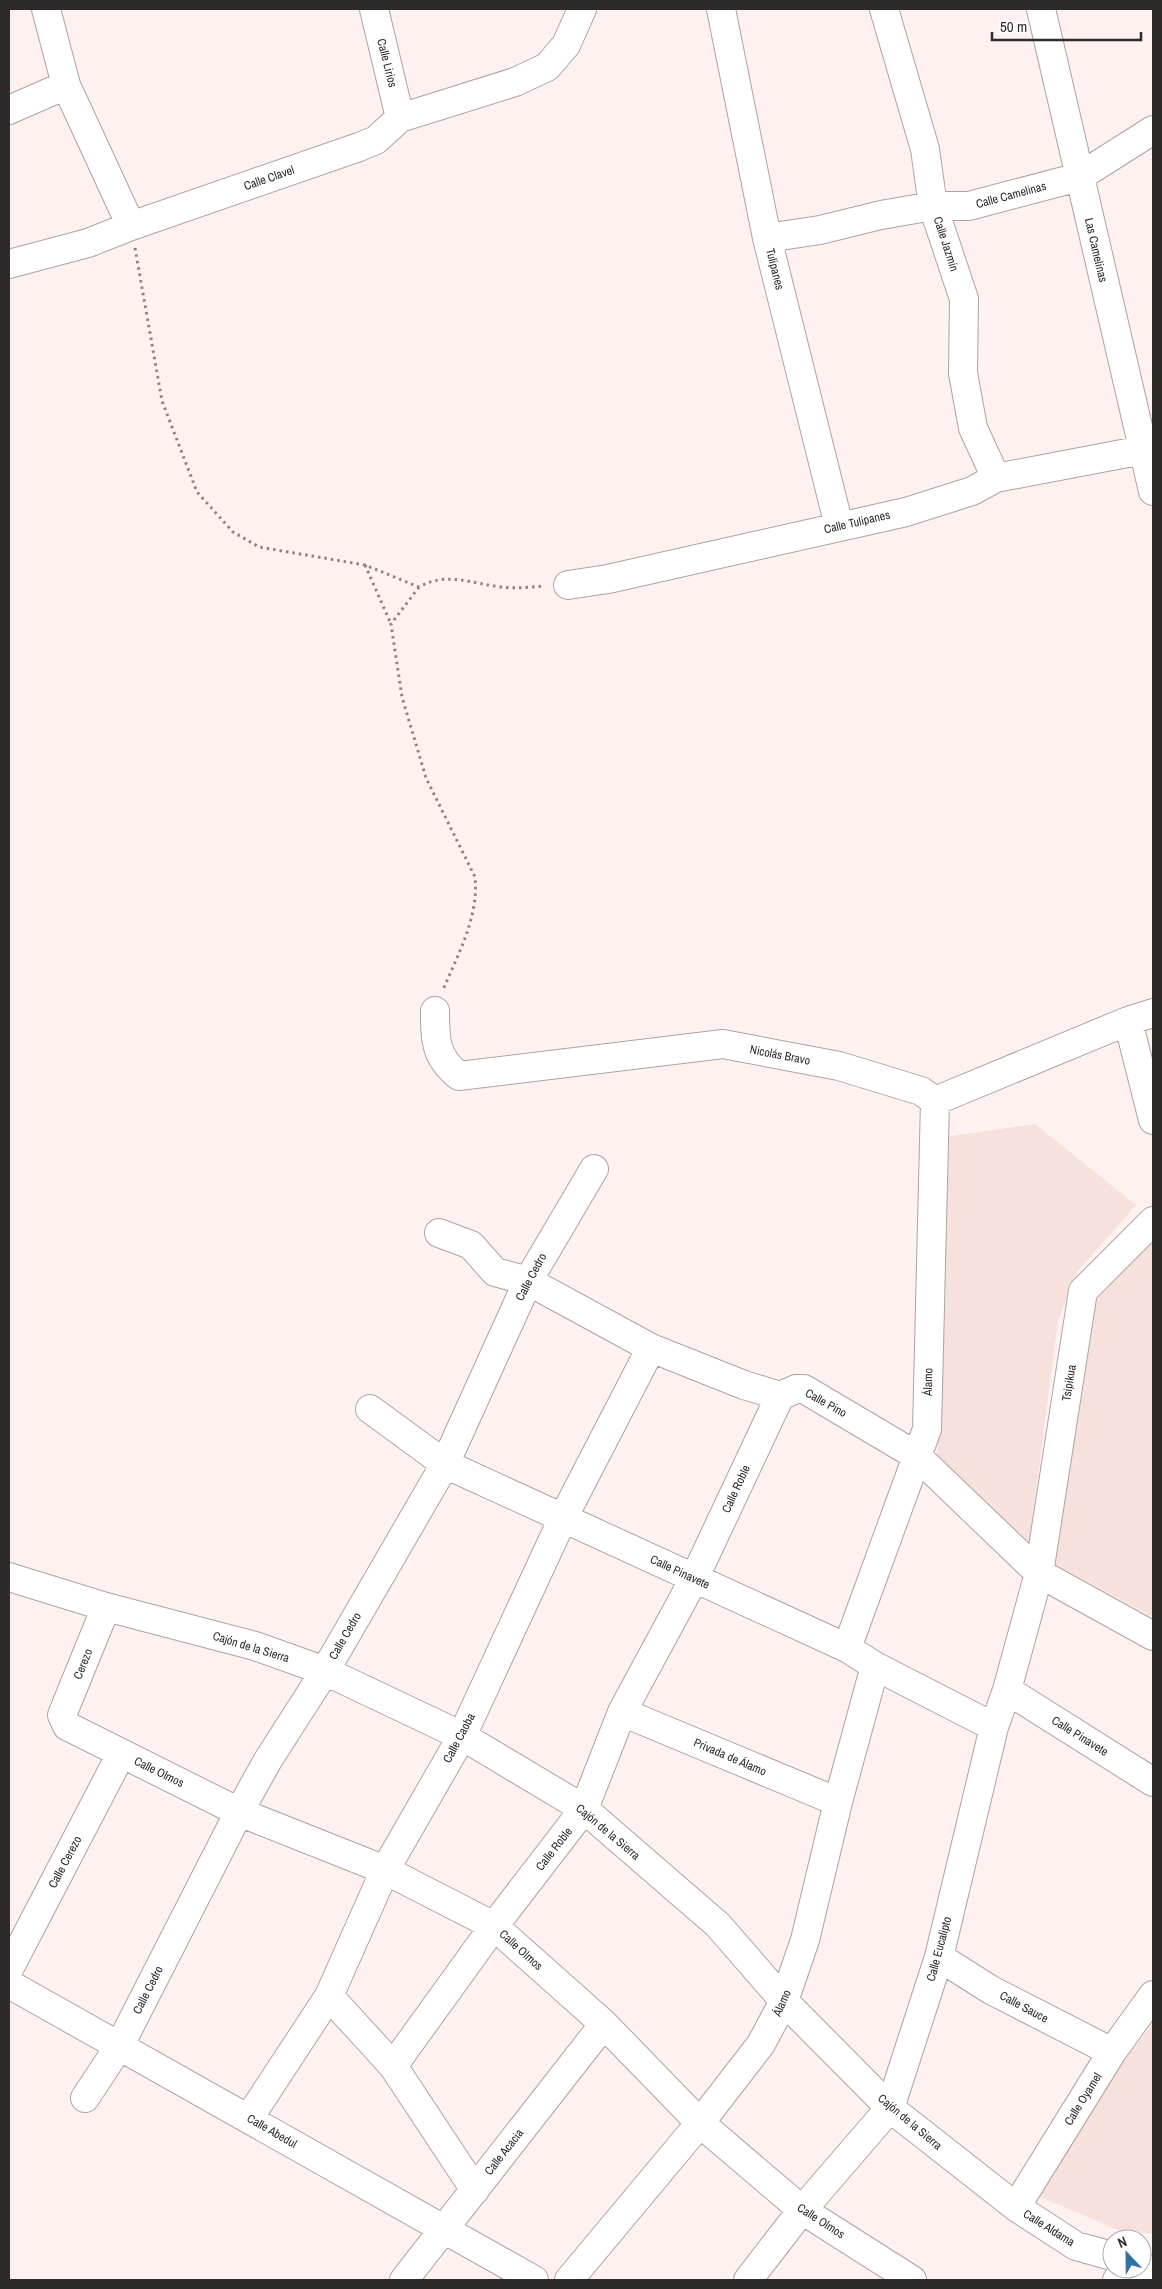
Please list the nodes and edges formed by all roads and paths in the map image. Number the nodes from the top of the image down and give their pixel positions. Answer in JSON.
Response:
{"nodes":[{"id":1,"x":46,"y":9,"type":"edge"},
{"id":2,"x":374,"y":9,"type":"edge"},
{"id":3,"x":582,"y":9,"type":"edge"},
{"id":4,"x":721,"y":9,"type":"edge"},
{"id":5,"x":884,"y":9,"type":"edge"},
{"id":6,"x":1041,"y":9,"type":"edge"},
{"id":7,"x":66,"y":86,"type":"junction"},
{"id":8,"x":9,"y":110,"type":"edge"},
{"id":9,"x":400,"y":118,"type":"junction"},
{"id":10,"x":1153,"y":130,"type":"edge"},
{"id":11,"x":1079,"y":177,"type":"junction"},
{"id":12,"x":934,"y":206,"type":"junction"},
{"id":13,"x":131,"y":226,"type":"junction"},
{"id":14,"x":767,"y":238,"type":"junction"},
{"id":15,"x":9,"y":264,"type":"edge"},
{"id":16,"x":1143,"y":450,"type":"junction"},
{"id":17,"x":996,"y":478,"type":"junction"},
{"id":18,"x":1153,"y":491,"type":"edge"},
{"id":19,"x":839,"y":526,"type":"junction"},
{"id":20,"x":365,"y":565,"type":"junction"},
{"id":21,"x":568,"y":585,"type":"joint"},
{"id":22,"x":419,"y":587,"type":"junction"},
{"id":23,"x":391,"y":624,"type":"junction"},
{"id":24,"x":435,"y":1011,"type":"joint"},
{"id":25,"x":1153,"y":1013,"type":"edge"},
{"id":26,"x":1128,"y":1021,"type":"junction"},
{"id":27,"x":935,"y":1101,"type":"junction"},
{"id":28,"x":1153,"y":1120,"type":"edge"},
{"id":29,"x":594,"y":1169,"type":"dead end"},
{"id":30,"x":1153,"y":1221,"type":"edge"},
{"id":31,"x":439,"y":1233,"type":"dead end"},
{"id":32,"x":528,"y":1281,"type":"junction"},
{"id":33,"x":651,"y":1348,"type":"junction"},
{"id":34,"x":780,"y":1396,"type":"junction"},
{"id":35,"x":370,"y":1409,"type":"dead end"},
{"id":36,"x":917,"y":1456,"type":"junction"},
{"id":37,"x":445,"y":1464,"type":"junction"},
{"id":38,"x":563,"y":1518,"type":"junction"},
{"id":39,"x":1039,"y":1573,"type":"junction"},
{"id":40,"x":9,"y":1577,"type":"edge"},
{"id":41,"x":694,"y":1578,"type":"junction"},
{"id":42,"x":106,"y":1607,"type":"junction"},
{"id":43,"x":1153,"y":1636,"type":"edge"},
{"id":44,"x":847,"y":1648,"type":"junction"},
{"id":45,"x":875,"y":1666,"type":"junction"},
{"id":46,"x":325,"y":1671,"type":"junction"},
{"id":47,"x":1007,"y":1690,"type":"junction"},
{"id":48,"x":622,"y":1712,"type":"junction"},
{"id":49,"x":63,"y":1721,"type":"joint"},
{"id":50,"x":994,"y":1727,"type":"junction"},
{"id":51,"x":462,"y":1736,"type":"junction"},
{"id":52,"x":122,"y":1754,"type":"junction"},
{"id":53,"x":1153,"y":1782,"type":"edge"},
{"id":54,"x":838,"y":1802,"type":"junction"},
{"id":55,"x":584,"y":1809,"type":"junction"},
{"id":56,"x":239,"y":1812,"type":"junction"},
{"id":57,"x":385,"y":1870,"type":"junction"},
{"id":58,"x":494,"y":1926,"type":"junction"},
{"id":59,"x":938,"y":1957,"type":"junction"},
{"id":60,"x":9,"y":1969,"type":"edge"},
{"id":61,"x":9,"y":1984,"type":"edge"},
{"id":62,"x":1153,"y":1995,"type":"edge"},
{"id":63,"x":329,"y":1996,"type":"junction"},
{"id":64,"x":784,"y":2001,"type":"junction"},
{"id":65,"x":604,"y":2024,"type":"junction"},
{"id":66,"x":120,"y":2045,"type":"junction"},
{"id":67,"x":1112,"y":2052,"type":"junction"},
{"id":68,"x":393,"y":2066,"type":"junction"},
{"id":69,"x":85,"y":2098,"type":"dead end"},
{"id":70,"x":890,"y":2108,"type":"junction"},
{"id":71,"x":249,"y":2118,"type":"junction"},
{"id":72,"x":700,"y":2123,"type":"junction"},
{"id":73,"x":474,"y":2190,"type":"junction"},
{"id":74,"x":1016,"y":2207,"type":"junction"},
{"id":75,"x":802,"y":2210,"type":"junction"},
{"id":76,"x":444,"y":2229,"type":"junction"},
{"id":77,"x":1102,"y":2253,"type":"edge"},
{"id":78,"x":1153,"y":2268,"type":"edge"},
{"id":79,"x":404,"y":2280,"type":"edge"},
{"id":80,"x":534,"y":2280,"type":"edge"},
{"id":81,"x":569,"y":2280,"type":"edge"},
{"id":82,"x":748,"y":2280,"type":"edge"},
{"id":83,"x":912,"y":2280,"type":"edge"},
{"id":84,"x":1117,"y":2280,"type":"edge"}],
"edges":[{"from":1,"to":7,"type":"street"},
{"from":2,"to":9,"type":"street","name":"Calle Lirios"},
{"from":3,"to":9,"type":"street"},
{"from":4,"to":14,"type":"street","name":"Tulipanes"},
{"from":5,"to":12,"type":"street","name":"Calle Jazmín"},
{"from":6,"to":11,"type":"street","name":"Las Camelinas"},
{"from":7,"to":8,"type":"street"},
{"from":7,"to":13,"type":"street"},
{"from":9,"to":13,"type":"street","name":"Calle Clavel"},
{"from":10,"to":11,"type":"street","name":"Calle Camelinas"},
{"from":11,"to":12,"type":"street","name":"Calle Camelinas"},
{"from":11,"to":16,"type":"street","name":"Las Camelinas"},
{"from":12,"to":14,"type":"street","name":"Calle Camelinas"},
{"from":12,"to":17,"type":"street","name":"Calle Jazmín"},
{"from":13,"to":15,"type":"street","name":"Calle Clavel"},
{"from":13,"to":20,"type":"path"},
{"from":14,"to":19,"type":"street","name":"Tulipanes"},
{"from":16,"to":17,"type":"street","name":"Calle Tulipanes"},
{"from":16,"to":18,"type":"street","name":"Las Camelinas"},
{"from":17,"to":19,"type":"street","name":"Calle Tulipanes"},
{"from":19,"to":21,"type":"street","name":"Calle Tulipanes"},
{"from":20,"to":22,"type":"path"},
{"from":20,"to":23,"type":"path"},
{"from":21,"to":22,"type":"path"},
{"from":22,"to":23,"type":"path"},
{"from":23,"to":24,"type":"path"},
{"from":24,"to":27,"type":"street","name":"Nicolás Bravo"},
{"from":25,"to":26,"type":"street"},
{"from":26,"to":27,"type":"street"},
{"from":26,"to":28,"type":"street"},
{"from":27,"to":36,"type":"street","name":"Álamo"},
{"from":29,"to":32,"type":"street","name":"Calle Cedro"},
{"from":30,"to":39,"type":"street","name":"Tsipikua"},
{"from":31,"to":32,"type":"street"},
{"from":32,"to":33,"type":"street"},
{"from":32,"to":37,"type":"street","name":"Calle Cedro"},
{"from":33,"to":34,"type":"street"},
{"from":33,"to":38,"type":"street","name":"Calle Caoba"},
{"from":34,"to":36,"type":"street","name":"Calle Pino"},
{"from":34,"to":41,"type":"street","name":"Calle Roble"},
{"from":35,"to":37,"type":"street","name":"Calle Pinavete"},
{"from":36,"to":39,"type":"street","name":"Calle Pino"},
{"from":36,"to":44,"type":"street","name":"Álamo"},
{"from":37,"to":38,"type":"street","name":"Calle Pinavete"},
{"from":37,"to":46,"type":"street","name":"Calle Cedro"},
{"from":38,"to":41,"type":"street","name":"Calle Pinavete"},
{"from":38,"to":51,"type":"street","name":"Calle Caoba"},
{"from":39,"to":43,"type":"street","name":"Calle Pino"},
{"from":39,"to":47,"type":"street","name":"Calle Eucalipto"},
{"from":40,"to":42,"type":"street","name":"Cajón de la Sierra"},
{"from":41,"to":44,"type":"street","name":"Calle Pinavete"},
{"from":41,"to":48,"type":"street","name":"Calle Roble"},
{"from":42,"to":46,"type":"street","name":"Cajón de la Sierra"},
{"from":42,"to":49,"type":"street","name":"Cerezo"},
{"from":44,"to":45,"type":"street","name":"Calle Pinavete"},
{"from":45,"to":50,"type":"street","name":"Calle Pinavete"},
{"from":45,"to":54,"type":"street","name":"Álamo"},
{"from":46,"to":51,"type":"street","name":"Cajón de la Sierra"},
{"from":46,"to":56,"type":"street","name":"Calle Cedro"},
{"from":47,"to":50,"type":"street","name":"Calle Eucalipto"},
{"from":47,"to":53,"type":"street","name":"Calle Pinavete"},
{"from":48,"to":54,"type":"street","name":"Privada de Álamo"},
{"from":48,"to":55,"type":"street","name":"Calle Roble"},
{"from":49,"to":52,"type":"street","name":"Calle Olmos"},
{"from":50,"to":59,"type":"street","name":"Calle Eucalipto"},
{"from":51,"to":55,"type":"street","name":"Cajón de la Sierra"},
{"from":51,"to":57,"type":"street","name":"Calle Caoba"},
{"from":52,"to":56,"type":"street","name":"Calle Olmos"},
{"from":52,"to":60,"type":"street","name":"Calle Cerezo"},
{"from":54,"to":64,"type":"street","name":"Álamo"},
{"from":55,"to":58,"type":"street","name":"Calle Roble"},
{"from":55,"to":64,"type":"street","name":"Cajón de la Sierra"},
{"from":56,"to":57,"type":"street","name":"Calle Olmos"},
{"from":56,"to":66,"type":"street","name":"Calle Cedro"},
{"from":57,"to":58,"type":"street","name":"Calle Olmos"},
{"from":57,"to":63,"type":"street","name":"Calle Caoba"},
{"from":58,"to":65,"type":"street","name":"Calle Olmos"},
{"from":58,"to":68,"type":"street","name":"Calle Roble"},
{"from":59,"to":67,"type":"street","name":"Calle Sauce"},
{"from":59,"to":70,"type":"street","name":"Calle Eucalipto"},
{"from":61,"to":66,"type":"street","name":"Calle Abedul"},
{"from":62,"to":67,"type":"street","name":"Calle Oyamel"},
{"from":63,"to":68,"type":"street"},
{"from":63,"to":71,"type":"street","name":"Calle Caoba"},
{"from":64,"to":70,"type":"street","name":"Cajón de la Sierra"},
{"from":64,"to":72,"type":"street","name":"Álamo"},
{"from":65,"to":72,"type":"street","name":"Calle Olmos"},
{"from":65,"to":73,"type":"street","name":"Calle Acacia"},
{"from":66,"to":69,"type":"street","name":"Calle Cedro"},
{"from":66,"to":71,"type":"street","name":"Calle Abedul"},
{"from":67,"to":74,"type":"street","name":"Calle Oyamel"},
{"from":68,"to":73,"type":"street"},
{"from":70,"to":74,"type":"street","name":"Cajón de la Sierra"},
{"from":70,"to":75,"type":"street","name":"Calle Eucalipto"},
{"from":71,"to":76,"type":"street","name":"Calle Abedul"},
{"from":72,"to":75,"type":"street","name":"Calle Olmos"},
{"from":72,"to":81,"type":"street","name":"Álamo"},
{"from":73,"to":76,"type":"street","name":"Calle Acacia"},
{"from":74,"to":77,"type":"street","name":"Calle Aldama"},
{"from":75,"to":82,"type":"street","name":"Calle Eucalipto"},
{"from":75,"to":83,"type":"street","name":"Calle Olmos"},
{"from":76,"to":79,"type":"street","name":"Calle Acacia"},
{"from":76,"to":80,"type":"street","name":"Calle Abedul"},
{"from":78,"to":84,"type":"street"}]}
